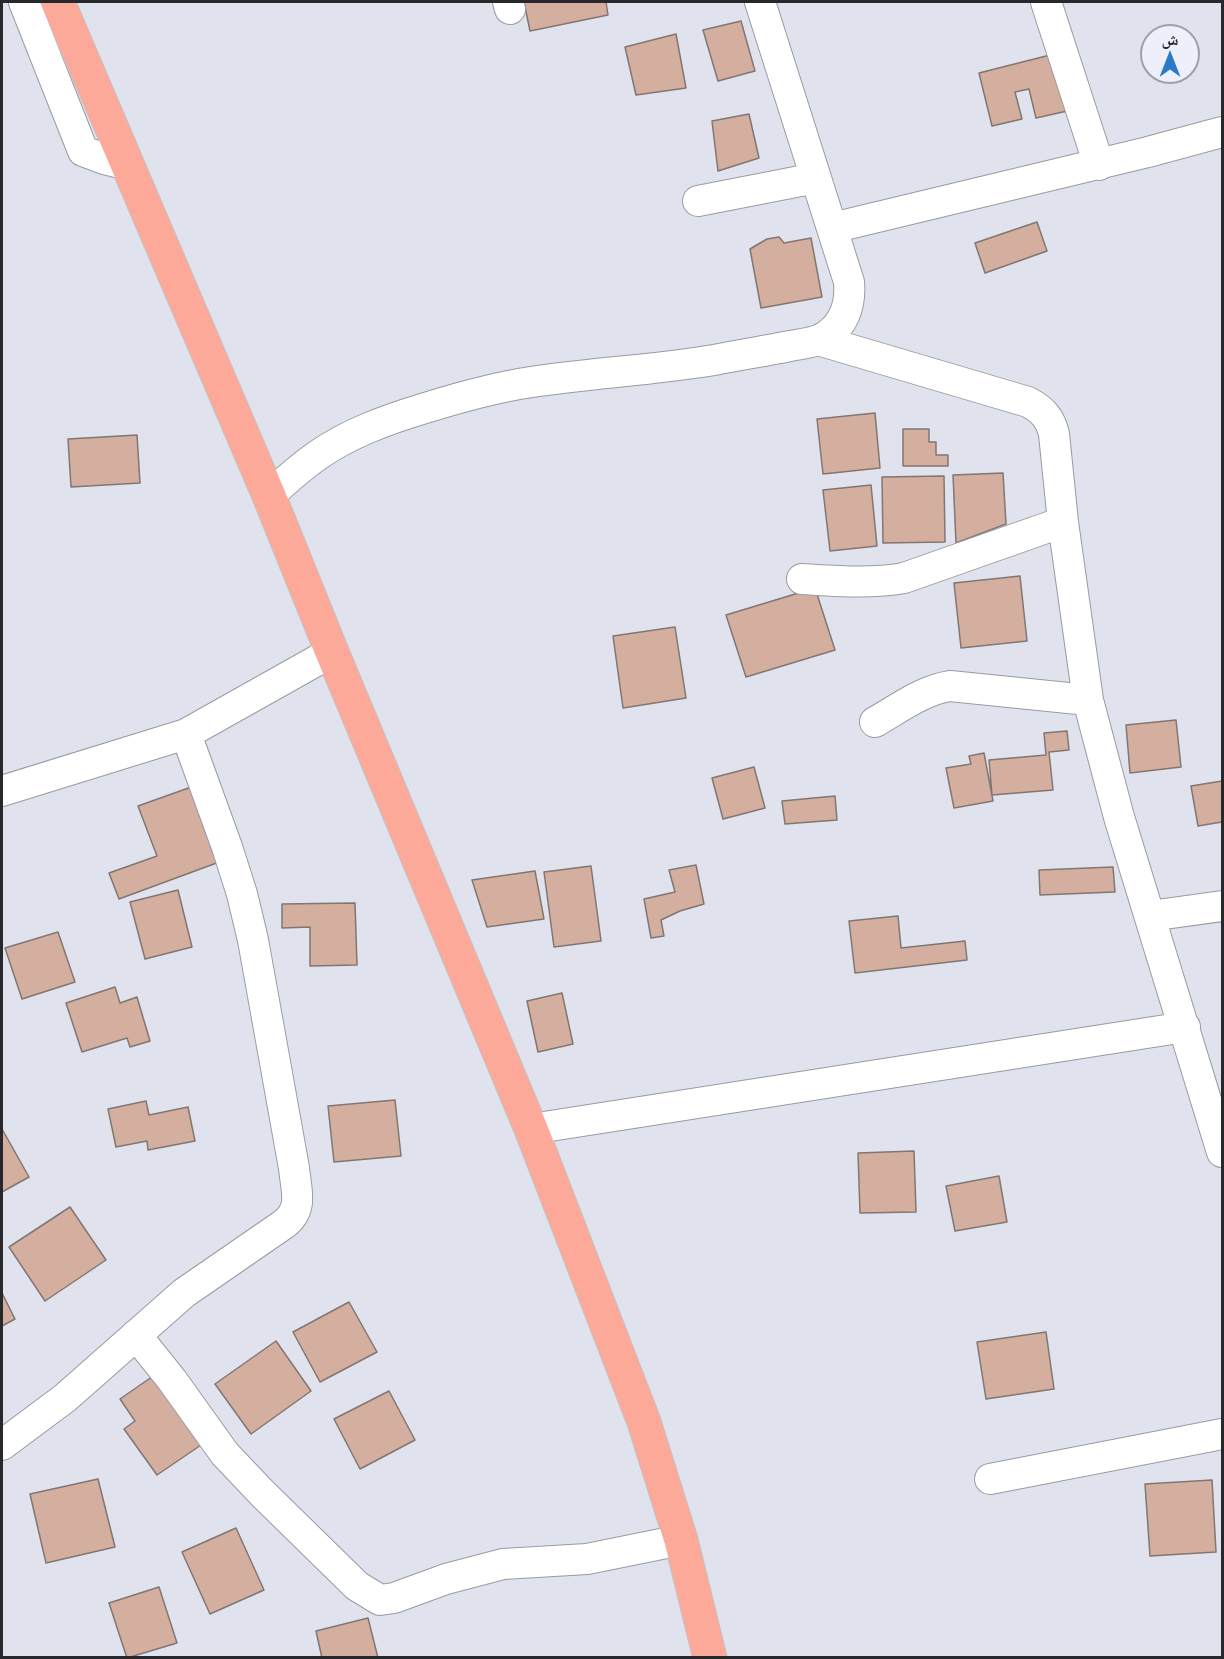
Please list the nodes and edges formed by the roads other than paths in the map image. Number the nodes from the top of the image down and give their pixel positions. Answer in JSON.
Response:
{"nodes":[{"id":1,"x":24,"y":2,"type":"edge"},
{"id":2,"x":58,"y":2,"type":"edge"},
{"id":3,"x":760,"y":2,"type":"edge"},
{"id":4,"x":1046,"y":2,"type":"edge"},
{"id":5,"x":1222,"y":132,"type":"edge"},
{"id":6,"x":128,"y":165,"type":"junction"},
{"id":7,"x":1099,"y":165,"type":"junction"},
{"id":8,"x":816,"y":178,"type":"junction"},
{"id":9,"x":698,"y":201,"type":"dead end"},
{"id":10,"x":832,"y":228,"type":"junction"},
{"id":11,"x":818,"y":340,"type":"junction"},
{"id":12,"x":269,"y":496,"type":"junction"},
{"id":13,"x":1063,"y":522,"type":"junction"},
{"id":14,"x":802,"y":579,"type":"dead end"},
{"id":15,"x":332,"y":652,"type":"junction"},
{"id":16,"x":1088,"y":700,"type":"junction"},
{"id":17,"x":875,"y":722,"type":"dead end"},
{"id":18,"x":186,"y":734,"type":"junction"},
{"id":19,"x":2,"y":791,"type":"edge"},
{"id":20,"x":1222,"y":906,"type":"edge"},
{"id":21,"x":1150,"y":916,"type":"junction"},
{"id":22,"x":1185,"y":1027,"type":"junction"},
{"id":23,"x":531,"y":1129,"type":"junction"},
{"id":24,"x":1222,"y":1152,"type":"edge"},
{"id":25,"x":136,"y":1335,"type":"junction"},
{"id":26,"x":1222,"y":1434,"type":"edge"},
{"id":27,"x":2,"y":1445,"type":"edge"},
{"id":28,"x":990,"y":1479,"type":"dead end"},
{"id":29,"x":681,"y":1540,"type":"junction"},
{"id":30,"x":710,"y":1658,"type":"edge"}],
"edges":[{"from":1,"to":6,"type":"street"},
{"from":2,"to":6,"type":"main road"},
{"from":3,"to":8,"type":"street"},
{"from":4,"to":7,"type":"street"},
{"from":5,"to":7,"type":"street"},
{"from":6,"to":12,"type":"main road"},
{"from":7,"to":10,"type":"street"},
{"from":8,"to":9,"type":"street"},
{"from":8,"to":10,"type":"street"},
{"from":10,"to":11,"type":"street"},
{"from":11,"to":12,"type":"street"},
{"from":11,"to":13,"type":"street"},
{"from":12,"to":15,"type":"main road"},
{"from":13,"to":14,"type":"street"},
{"from":13,"to":16,"type":"street"},
{"from":15,"to":18,"type":"street"},
{"from":15,"to":23,"type":"main road"},
{"from":16,"to":17,"type":"street"},
{"from":16,"to":21,"type":"street"},
{"from":18,"to":19,"type":"street"},
{"from":18,"to":25,"type":"street"},
{"from":20,"to":21,"type":"street"},
{"from":21,"to":22,"type":"street"},
{"from":22,"to":23,"type":"street"},
{"from":22,"to":24,"type":"street"},
{"from":23,"to":29,"type":"main road"},
{"from":25,"to":27,"type":"street"},
{"from":25,"to":29,"type":"street"},
{"from":26,"to":28,"type":"street"},
{"from":29,"to":30,"type":"main road"}]}
